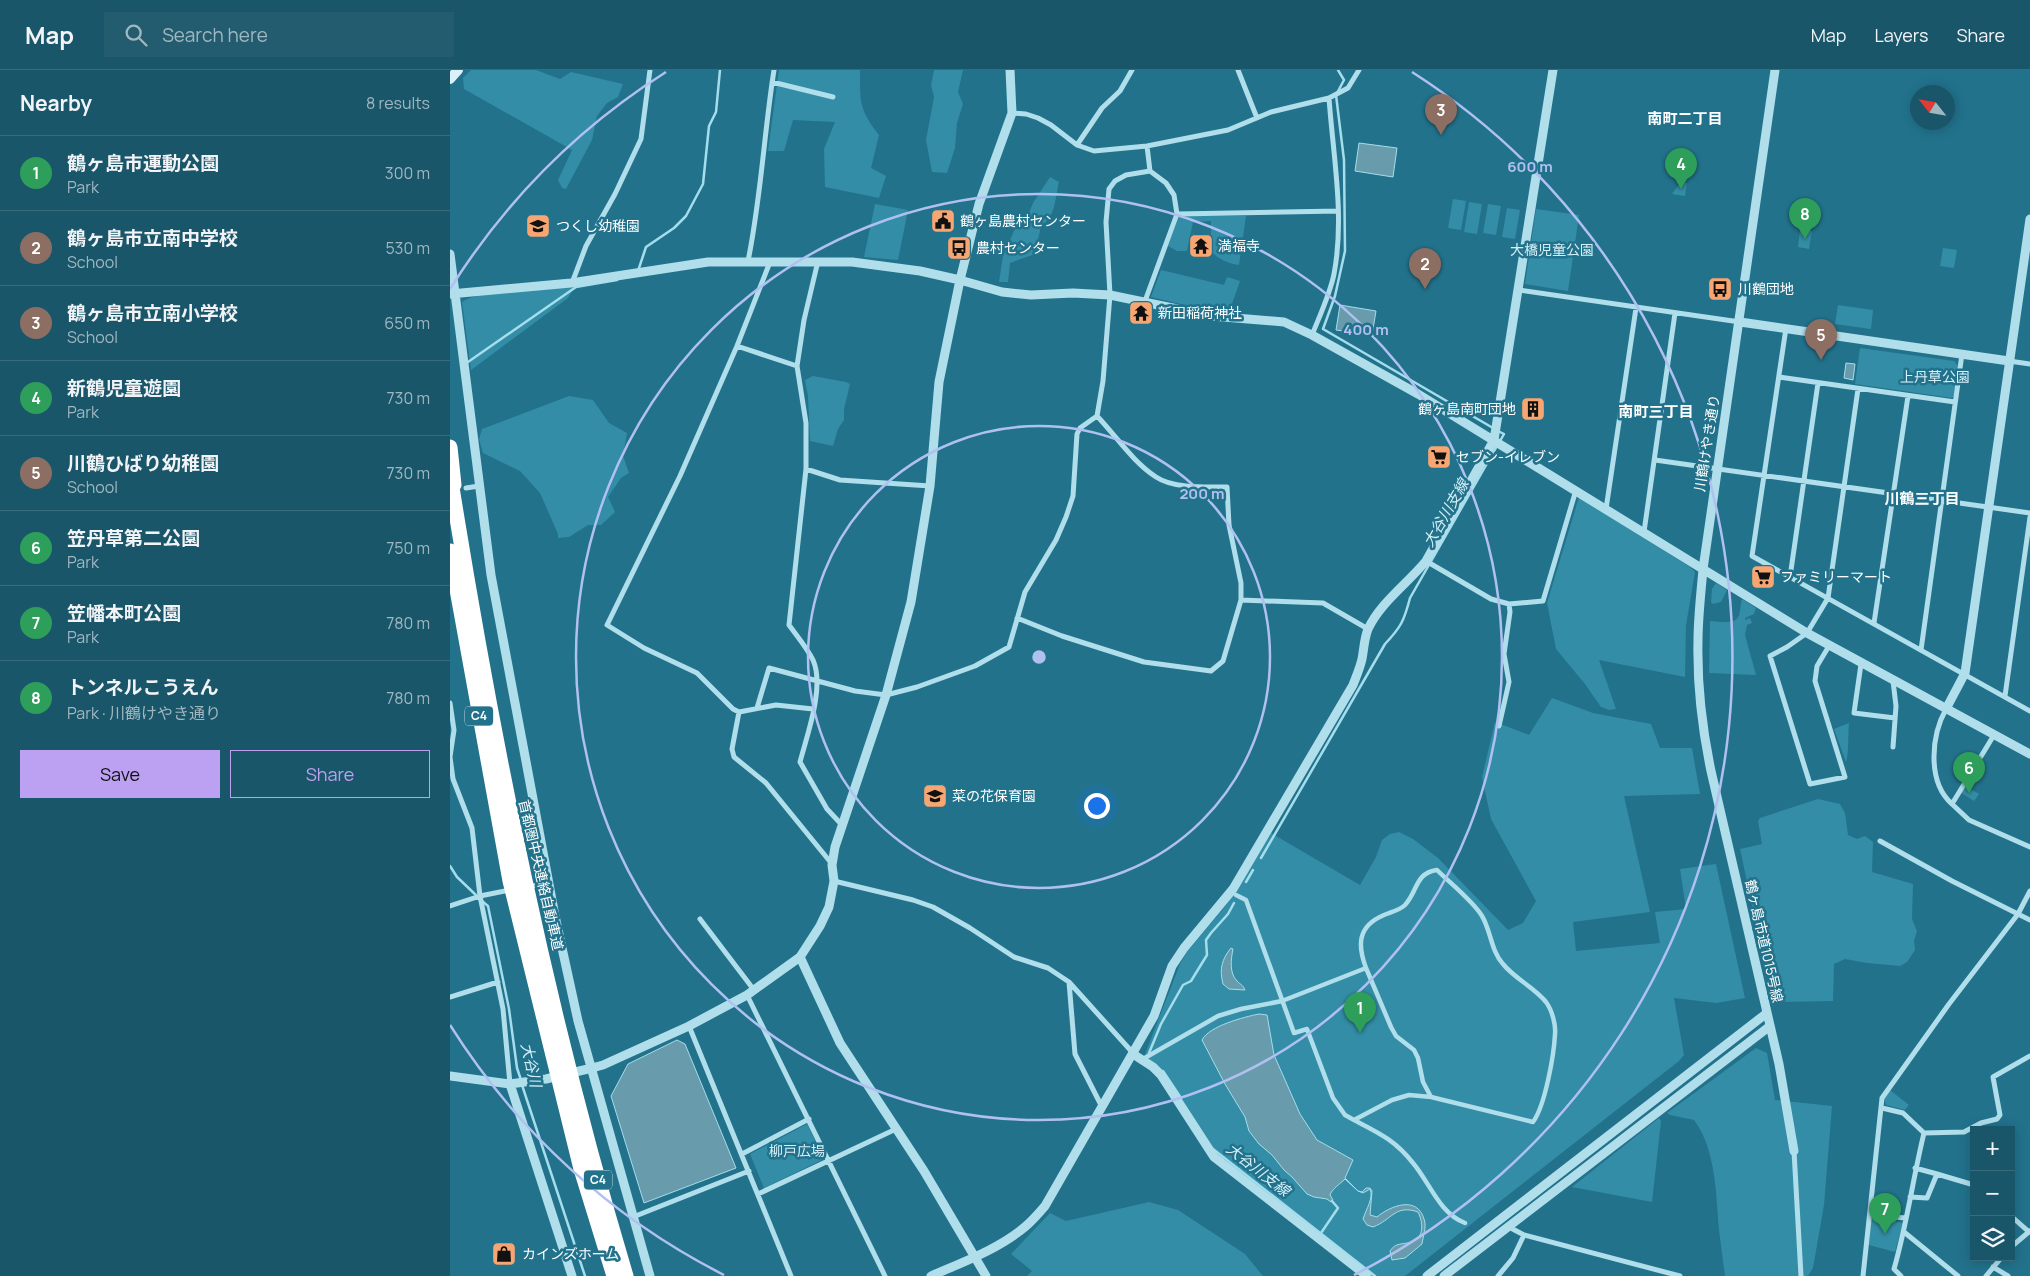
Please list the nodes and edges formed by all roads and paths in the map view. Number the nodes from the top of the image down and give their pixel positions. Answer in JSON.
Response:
{"nodes":[{"id":1,"x":458,"y":70,"type":"edge"},
{"id":2,"x":650,"y":70,"type":"edge"},
{"id":3,"x":774,"y":70,"type":"edge"},
{"id":4,"x":1010,"y":70,"type":"edge"},
{"id":5,"x":1132,"y":70,"type":"edge"},
{"id":6,"x":1238,"y":70,"type":"edge"},
{"id":7,"x":1359,"y":70,"type":"edge"},
{"id":8,"x":1553,"y":70,"type":"edge"},
{"id":9,"x":1775,"y":70,"type":"edge"},
{"id":10,"x":450,"y":79,"type":"edge"},
{"id":11,"x":772,"y":82,"type":"junction"},
{"id":12,"x":833,"y":97,"type":"dead end"},
{"id":13,"x":1329,"y":98,"type":"junction"},
{"id":14,"x":1012,"y":113,"type":"junction"},
{"id":15,"x":1257,"y":118,"type":"junction"},
{"id":16,"x":1076,"y":144,"type":"junction"},
{"id":17,"x":1146,"y":146,"type":"junction"},
{"id":18,"x":1150,"y":171,"type":"junction"},
{"id":19,"x":1338,"y":211,"type":"junction"},
{"id":20,"x":1176,"y":214,"type":"junction"},
{"id":21,"x":2030,"y":224,"type":"edge"},
{"id":22,"x":450,"y":254,"type":"edge"},
{"id":23,"x":748,"y":261,"type":"junction"},
{"id":24,"x":771,"y":261,"type":"junction"},
{"id":25,"x":818,"y":261,"type":"junction"},
{"id":26,"x":2026,"y":277,"type":"edge"},
{"id":27,"x":960,"y":280,"type":"junction"},
{"id":28,"x":571,"y":283,"type":"junction"},
{"id":29,"x":1519,"y":290,"type":"junction"},
{"id":30,"x":452,"y":293,"type":"edge"},
{"id":31,"x":1110,"y":295,"type":"junction"},
{"id":32,"x":1145,"y":301,"type":"junction"},
{"id":33,"x":1636,"y":308,"type":"junction"},
{"id":34,"x":1675,"y":313,"type":"junction"},
{"id":35,"x":1740,"y":322,"type":"junction"},
{"id":36,"x":1786,"y":328,"type":"junction"},
{"id":37,"x":1312,"y":334,"type":"junction"},
{"id":38,"x":737,"y":346,"type":"junction"},
{"id":39,"x":1962,"y":353,"type":"junction"},
{"id":40,"x":2010,"y":361,"type":"junction"},
{"id":41,"x":2030,"y":364,"type":"edge"},
{"id":42,"x":797,"y":366,"type":"junction"},
{"id":43,"x":1778,"y":377,"type":"junction"},
{"id":44,"x":1818,"y":383,"type":"junction"},
{"id":45,"x":1858,"y":390,"type":"junction"},
{"id":46,"x":1908,"y":396,"type":"junction"},
{"id":47,"x":1955,"y":402,"type":"junction"},
{"id":48,"x":1098,"y":416,"type":"junction"},
{"id":49,"x":1494,"y":437,"type":"junction"},
{"id":50,"x":450,"y":446,"type":"edge"},
{"id":51,"x":1654,"y":460,"type":"junction"},
{"id":52,"x":806,"y":468,"type":"junction"},
{"id":53,"x":1717,"y":468,"type":"junction"},
{"id":54,"x":450,"y":475,"type":"edge"},
{"id":55,"x":1765,"y":475,"type":"junction"},
{"id":56,"x":1804,"y":480,"type":"junction"},
{"id":57,"x":479,"y":486,"type":"junction"},
{"id":58,"x":930,"y":486,"type":"junction"},
{"id":59,"x":1845,"y":486,"type":"junction"},
{"id":60,"x":466,"y":488,"type":"dead end"},
{"id":61,"x":1576,"y":490,"type":"junction"},
{"id":62,"x":1894,"y":493,"type":"junction"},
{"id":63,"x":1942,"y":499,"type":"junction"},
{"id":64,"x":1990,"y":507,"type":"junction"},
{"id":65,"x":1606,"y":509,"type":"junction"},
{"id":66,"x":2030,"y":513,"type":"edge"},
{"id":67,"x":2030,"y":517,"type":"edge"},
{"id":68,"x":1644,"y":532,"type":"junction"},
{"id":69,"x":456,"y":550,"type":"edge"},
{"id":70,"x":1426,"y":562,"type":"junction"},
{"id":71,"x":1703,"y":568,"type":"junction"},
{"id":72,"x":1790,"y":578,"type":"junction"},
{"id":73,"x":1828,"y":598,"type":"junction"},
{"id":74,"x":1240,"y":600,"type":"junction"},
{"id":75,"x":1509,"y":604,"type":"junction"},
{"id":76,"x":1017,"y":618,"type":"junction"},
{"id":77,"x":1874,"y":623,"type":"junction"},
{"id":78,"x":1368,"y":629,"type":"junction"},
{"id":79,"x":1807,"y":633,"type":"junction"},
{"id":80,"x":1829,"y":646,"type":"junction"},
{"id":81,"x":1921,"y":650,"type":"junction"},
{"id":82,"x":1862,"y":664,"type":"junction"},
{"id":83,"x":1965,"y":674,"type":"junction"},
{"id":84,"x":1893,"y":681,"type":"junction"},
{"id":85,"x":818,"y":682,"type":"junction"},
{"id":86,"x":886,"y":695,"type":"junction"},
{"id":87,"x":2005,"y":696,"type":"junction"},
{"id":88,"x":450,"y":703,"type":"edge"},
{"id":89,"x":757,"y":708,"type":"junction"},
{"id":90,"x":813,"y":709,"type":"junction"},
{"id":91,"x":1946,"y":709,"type":"junction"},
{"id":92,"x":2030,"y":711,"type":"edge"},
{"id":93,"x":739,"y":712,"type":"junction"},
{"id":94,"x":1895,"y":718,"type":"junction"},
{"id":95,"x":1499,"y":726,"type":"dead end"},
{"id":96,"x":1994,"y":735,"type":"junction"},
{"id":97,"x":1893,"y":747,"type":"dead end"},
{"id":98,"x":2030,"y":754,"type":"edge"},
{"id":99,"x":1952,"y":804,"type":"junction"},
{"id":100,"x":842,"y":826,"type":"junction"},
{"id":101,"x":1880,"y":841,"type":"dead end"},
{"id":102,"x":2030,"y":847,"type":"edge"},
{"id":103,"x":832,"y":865,"type":"junction"},
{"id":104,"x":834,"y":881,"type":"junction"},
{"id":105,"x":550,"y":882,"type":"junction"},
{"id":106,"x":518,"y":884,"type":"junction"},
{"id":107,"x":2030,"y":892,"type":"edge"},
{"id":108,"x":1236,"y":895,"type":"dead end"},
{"id":109,"x":480,"y":896,"type":"junction"},
{"id":110,"x":450,"y":906,"type":"edge"},
{"id":111,"x":2018,"y":914,"type":"junction"},
{"id":112,"x":700,"y":919,"type":"dead end"},
{"id":113,"x":2030,"y":920,"type":"edge"},
{"id":114,"x":800,"y":957,"type":"junction"},
{"id":115,"x":1366,"y":968,"type":"junction"},
{"id":116,"x":498,"y":982,"type":"junction"},
{"id":117,"x":1069,"y":982,"type":"junction"},
{"id":118,"x":750,"y":993,"type":"junction"},
{"id":119,"x":450,"y":997,"type":"edge"},
{"id":120,"x":1282,"y":1001,"type":"junction"},
{"id":121,"x":1767,"y":1013,"type":"junction"},
{"id":122,"x":689,"y":1026,"type":"junction"},
{"id":123,"x":1770,"y":1026,"type":"junction"},
{"id":124,"x":1133,"y":1054,"type":"junction"},
{"id":125,"x":2030,"y":1056,"type":"edge"},
{"id":126,"x":1143,"y":1059,"type":"junction"},
{"id":127,"x":592,"y":1068,"type":"junction"},
{"id":128,"x":450,"y":1076,"type":"edge"},
{"id":129,"x":510,"y":1084,"type":"junction"},
{"id":130,"x":565,"y":1085,"type":"junction"},
{"id":131,"x":1431,"y":1097,"type":"junction"},
{"id":132,"x":1102,"y":1108,"type":"junction"},
{"id":133,"x":1882,"y":1108,"type":"junction"},
{"id":134,"x":809,"y":1119,"type":"junction"},
{"id":135,"x":1354,"y":1120,"type":"junction"},
{"id":136,"x":896,"y":1129,"type":"junction"},
{"id":137,"x":1924,"y":1133,"type":"junction"},
{"id":138,"x":1794,"y":1152,"type":"joint"},
{"id":139,"x":742,"y":1154,"type":"junction"},
{"id":140,"x":829,"y":1160,"type":"junction"},
{"id":141,"x":1915,"y":1168,"type":"junction"},
{"id":142,"x":749,"y":1170,"type":"junction"},
{"id":143,"x":1937,"y":1174,"type":"junction"},
{"id":144,"x":1970,"y":1184,"type":"edge"},
{"id":145,"x":758,"y":1194,"type":"junction"},
{"id":146,"x":1910,"y":1197,"type":"junction"},
{"id":147,"x":1870,"y":1215,"type":"junction"},
{"id":148,"x":634,"y":1218,"type":"junction"},
{"id":149,"x":1906,"y":1218,"type":"junction"},
{"id":150,"x":2015,"y":1220,"type":"edge"},
{"id":151,"x":1465,"y":1224,"type":"dead end"},
{"id":152,"x":1507,"y":1226,"type":"junction"},
{"id":153,"x":1904,"y":1232,"type":"junction"},
{"id":154,"x":2029,"y":1232,"type":"edge"},
{"id":155,"x":1524,"y":1235,"type":"junction"},
{"id":156,"x":2015,"y":1244,"type":"edge"},
{"id":157,"x":975,"y":1257,"type":"junction"},
{"id":158,"x":1998,"y":1261,"type":"edge"},
{"id":159,"x":1994,"y":1266,"type":"junction"},
{"id":160,"x":572,"y":1276,"type":"edge"},
{"id":161,"x":614,"y":1276,"type":"edge"},
{"id":162,"x":626,"y":1276,"type":"edge"},
{"id":163,"x":650,"y":1276,"type":"edge"},
{"id":164,"x":792,"y":1276,"type":"edge"},
{"id":165,"x":885,"y":1276,"type":"edge"},
{"id":166,"x":931,"y":1276,"type":"edge"},
{"id":167,"x":986,"y":1276,"type":"edge"},
{"id":168,"x":1368,"y":1276,"type":"edge"},
{"id":169,"x":1427,"y":1276,"type":"edge"},
{"id":170,"x":1444,"y":1276,"type":"edge"},
{"id":171,"x":1498,"y":1276,"type":"edge"},
{"id":172,"x":1680,"y":1276,"type":"edge"},
{"id":173,"x":1801,"y":1276,"type":"edge"},
{"id":174,"x":1863,"y":1276,"type":"edge"},
{"id":175,"x":1902,"y":1276,"type":"edge"},
{"id":176,"x":1958,"y":1276,"type":"edge"},
{"id":177,"x":1986,"y":1276,"type":"edge"},
{"id":178,"x":2008,"y":1276,"type":"edge"}],
"edges":[{"from":1,"to":10,"type":"main road"},
{"from":2,"to":28,"type":"street"},
{"from":3,"to":11,"type":"street"},
{"from":4,"to":14,"type":"street"},
{"from":5,"to":16,"type":"street"},
{"from":6,"to":15,"type":"street"},
{"from":7,"to":13,"type":"street"},
{"from":8,"to":29,"type":"street"},
{"from":9,"to":35,"type":"street","name":"川鶴けやき通り"},
{"from":11,"to":12,"type":"street"},
{"from":11,"to":23,"type":"street"},
{"from":13,"to":15,"type":"street"},
{"from":13,"to":19,"type":"street"},
{"from":14,"to":16,"type":"street"},
{"from":14,"to":27,"type":"street"},
{"from":15,"to":17,"type":"street"},
{"from":16,"to":17,"type":"street"},
{"from":17,"to":18,"type":"street"},
{"from":18,"to":20,"type":"street"},
{"from":18,"to":31,"type":"street"},
{"from":19,"to":20,"type":"street"},
{"from":19,"to":37,"type":"street"},
{"from":20,"to":32,"type":"street"},
{"from":21,"to":26,"type":"street"},
{"from":22,"to":30,"type":"street"},
{"from":23,"to":24,"type":"street"},
{"from":23,"to":28,"type":"street"},
{"from":24,"to":25,"type":"street"},
{"from":24,"to":38,"type":"street"},
{"from":25,"to":27,"type":"street"},
{"from":25,"to":42,"type":"street"},
{"from":26,"to":40,"type":"street"},
{"from":27,"to":31,"type":"street"},
{"from":27,"to":58,"type":"street"},
{"from":28,"to":30,"type":"street"},
{"from":29,"to":33,"type":"street"},
{"from":29,"to":49,"type":"street"},
{"from":30,"to":57,"type":"street"},
{"from":31,"to":32,"type":"street"},
{"from":31,"to":48,"type":"street"},
{"from":32,"to":37,"type":"street"},
{"from":33,"to":34,"type":"street"},
{"from":33,"to":65,"type":"street"},
{"from":34,"to":35,"type":"street"},
{"from":34,"to":51,"type":"street"},
{"from":35,"to":36,"type":"street"},
{"from":35,"to":53,"type":"street","name":"川鶴けやき通り"},
{"from":36,"to":39,"type":"street"},
{"from":36,"to":43,"type":"street"},
{"from":37,"to":49,"type":"street"},
{"from":38,"to":42,"type":"street"},
{"from":38,"to":93,"type":"street"},
{"from":39,"to":40,"type":"street"},
{"from":39,"to":47,"type":"street"},
{"from":40,"to":41,"type":"street"},
{"from":40,"to":64,"type":"street"},
{"from":42,"to":52,"type":"street"},
{"from":43,"to":44,"type":"street"},
{"from":43,"to":55,"type":"street"},
{"from":44,"to":45,"type":"street"},
{"from":44,"to":56,"type":"street"},
{"from":45,"to":46,"type":"street"},
{"from":45,"to":59,"type":"street"},
{"from":46,"to":47,"type":"street"},
{"from":46,"to":62,"type":"street"},
{"from":47,"to":63,"type":"street"},
{"from":48,"to":74,"type":"street"},
{"from":48,"to":76,"type":"street"},
{"from":49,"to":61,"type":"street"},
{"from":49,"to":70,"type":"street"},
{"from":50,"to":69,"type":"highway"},
{"from":51,"to":53,"type":"street"},
{"from":51,"to":68,"type":"street"},
{"from":52,"to":58,"type":"street"},
{"from":52,"to":85,"type":"street"},
{"from":53,"to":55,"type":"street"},
{"from":53,"to":71,"type":"street","name":"川鶴けやき通り"},
{"from":54,"to":69,"type":"highway","name":"首都圏中央連絡自動車道","number":"C4"},
{"from":55,"to":56,"type":"street"},
{"from":55,"to":72,"type":"street"},
{"from":56,"to":59,"type":"street"},
{"from":56,"to":72,"type":"street"},
{"from":57,"to":60,"type":"street"},
{"from":57,"to":105,"type":"street"},
{"from":58,"to":86,"type":"street"},
{"from":59,"to":62,"type":"street"},
{"from":59,"to":73,"type":"street"},
{"from":61,"to":65,"type":"street"},
{"from":61,"to":75,"type":"street"},
{"from":62,"to":63,"type":"street"},
{"from":62,"to":77,"type":"street"},
{"from":63,"to":64,"type":"street"},
{"from":63,"to":81,"type":"street"},
{"from":64,"to":66,"type":"street"},
{"from":64,"to":83,"type":"street"},
{"from":65,"to":68,"type":"street"},
{"from":67,"to":87,"type":"street"},
{"from":68,"to":71,"type":"street"},
{"from":69,"to":106,"type":"highway","name":"首都圏中央連絡自動車道","number":"C4"},
{"from":70,"to":75,"type":"street"},
{"from":70,"to":78,"type":"street"},
{"from":71,"to":79,"type":"street"},
{"from":71,"to":121,"type":"street","name":"鶴ヶ島市道1015号線"},
{"from":72,"to":73,"type":"street"},
{"from":73,"to":77,"type":"street"},
{"from":73,"to":79,"type":"street"},
{"from":74,"to":76,"type":"street"},
{"from":74,"to":78,"type":"street"},
{"from":75,"to":95,"type":"street"},
{"from":76,"to":86,"type":"street"},
{"from":77,"to":81,"type":"street"},
{"from":78,"to":124,"type":"street"},
{"from":79,"to":80,"type":"street"},
{"from":79,"to":80,"type":"street"},
{"from":80,"to":82,"type":"street"},
{"from":81,"to":83,"type":"street"},
{"from":82,"to":84,"type":"street"},
{"from":82,"to":94,"type":"street"},
{"from":83,"to":87,"type":"street"},
{"from":83,"to":91,"type":"street"},
{"from":84,"to":91,"type":"street"},
{"from":84,"to":94,"type":"street"},
{"from":85,"to":86,"type":"street"},
{"from":85,"to":89,"type":"street"},
{"from":85,"to":90,"type":"street"},
{"from":86,"to":100,"type":"street"},
{"from":87,"to":92,"type":"street"},
{"from":88,"to":109,"type":"street"},
{"from":89,"to":90,"type":"street"},
{"from":89,"to":93,"type":"street"},
{"from":90,"to":100,"type":"street"},
{"from":91,"to":96,"type":"street"},
{"from":91,"to":99,"type":"street"},
{"from":93,"to":103,"type":"street"},
{"from":94,"to":97,"type":"street"},
{"from":96,"to":98,"type":"street"},
{"from":96,"to":99,"type":"street"},
{"from":99,"to":102,"type":"street"},
{"from":100,"to":103,"type":"street"},
{"from":101,"to":111,"type":"street"},
{"from":103,"to":104,"type":"street"},
{"from":104,"to":114,"type":"street"},
{"from":104,"to":117,"type":"street"},
{"from":105,"to":106,"type":"street"},
{"from":105,"to":127,"type":"street"},
{"from":106,"to":109,"type":"street"},
{"from":106,"to":130,"type":"highway","name":"首都圏中央連絡自動車道","number":"C4"},
{"from":107,"to":111,"type":"street"},
{"from":108,"to":120,"type":"street"},
{"from":109,"to":110,"type":"street"},
{"from":109,"to":116,"type":"street"},
{"from":111,"to":113,"type":"street"},
{"from":111,"to":133,"type":"street"},
{"from":112,"to":118,"type":"street"},
{"from":114,"to":118,"type":"street"},
{"from":114,"to":136,"type":"street"},
{"from":115,"to":120,"type":"street"},
{"from":115,"to":131,"type":"street"},
{"from":115,"to":131,"type":"street"},
{"from":116,"to":119,"type":"street"},
{"from":116,"to":129,"type":"street"},
{"from":117,"to":124,"type":"street"},
{"from":117,"to":132,"type":"street"},
{"from":118,"to":122,"type":"street"},
{"from":118,"to":134,"type":"street"},
{"from":120,"to":126,"type":"street"},
{"from":120,"to":135,"type":"street"},
{"from":121,"to":123,"type":"street"},
{"from":121,"to":169,"type":"street","name":"鶴ヶ島市道1015号線"},
{"from":122,"to":127,"type":"street"},
{"from":122,"to":139,"type":"street"},
{"from":123,"to":138,"type":"street"},
{"from":123,"to":152,"type":"street"},
{"from":124,"to":126,"type":"street"},
{"from":124,"to":132,"type":"street"},
{"from":125,"to":137,"type":"street"},
{"from":126,"to":168,"type":"street"},
{"from":127,"to":129,"type":"street"},
{"from":127,"to":148,"type":"street"},
{"from":128,"to":129,"type":"street"},
{"from":129,"to":160,"type":"street"},
{"from":130,"to":161,"type":"highway","name":"首都圏中央連絡自動車道","number":"C4"},
{"from":130,"to":162,"type":"highway","name":"首都圏中央連絡自動車道","number":"C4"},
{"from":131,"to":135,"type":"street"},
{"from":132,"to":157,"type":"street"},
{"from":133,"to":137,"type":"street"},
{"from":133,"to":147,"type":"street"},
{"from":134,"to":139,"type":"street"},
{"from":134,"to":140,"type":"street"},
{"from":135,"to":151,"type":"street"},
{"from":136,"to":140,"type":"street"},
{"from":136,"to":157,"type":"street"},
{"from":137,"to":141,"type":"street"},
{"from":138,"to":173,"type":"street"},
{"from":139,"to":142,"type":"street"},
{"from":140,"to":145,"type":"street"},
{"from":140,"to":165,"type":"street"},
{"from":141,"to":143,"type":"street"},
{"from":141,"to":146,"type":"street"},
{"from":142,"to":145,"type":"street"},
{"from":142,"to":148,"type":"street"},
{"from":143,"to":144,"type":"street"},
{"from":143,"to":146,"type":"street"},
{"from":145,"to":164,"type":"street"},
{"from":146,"to":149,"type":"street"},
{"from":147,"to":149,"type":"street"},
{"from":147,"to":174,"type":"street"},
{"from":148,"to":163,"type":"street"},
{"from":149,"to":153,"type":"street"},
{"from":150,"to":154,"type":"street"},
{"from":152,"to":155,"type":"street"},
{"from":152,"to":170,"type":"street"},
{"from":153,"to":175,"type":"street"},
{"from":153,"to":176,"type":"street"},
{"from":154,"to":156,"type":"street"},
{"from":155,"to":171,"type":"street"},
{"from":155,"to":172,"type":"street"},
{"from":157,"to":166,"type":"street"},
{"from":157,"to":167,"type":"street"},
{"from":158,"to":159,"type":"street"},
{"from":159,"to":177,"type":"street"},
{"from":159,"to":178,"type":"street"}]}
